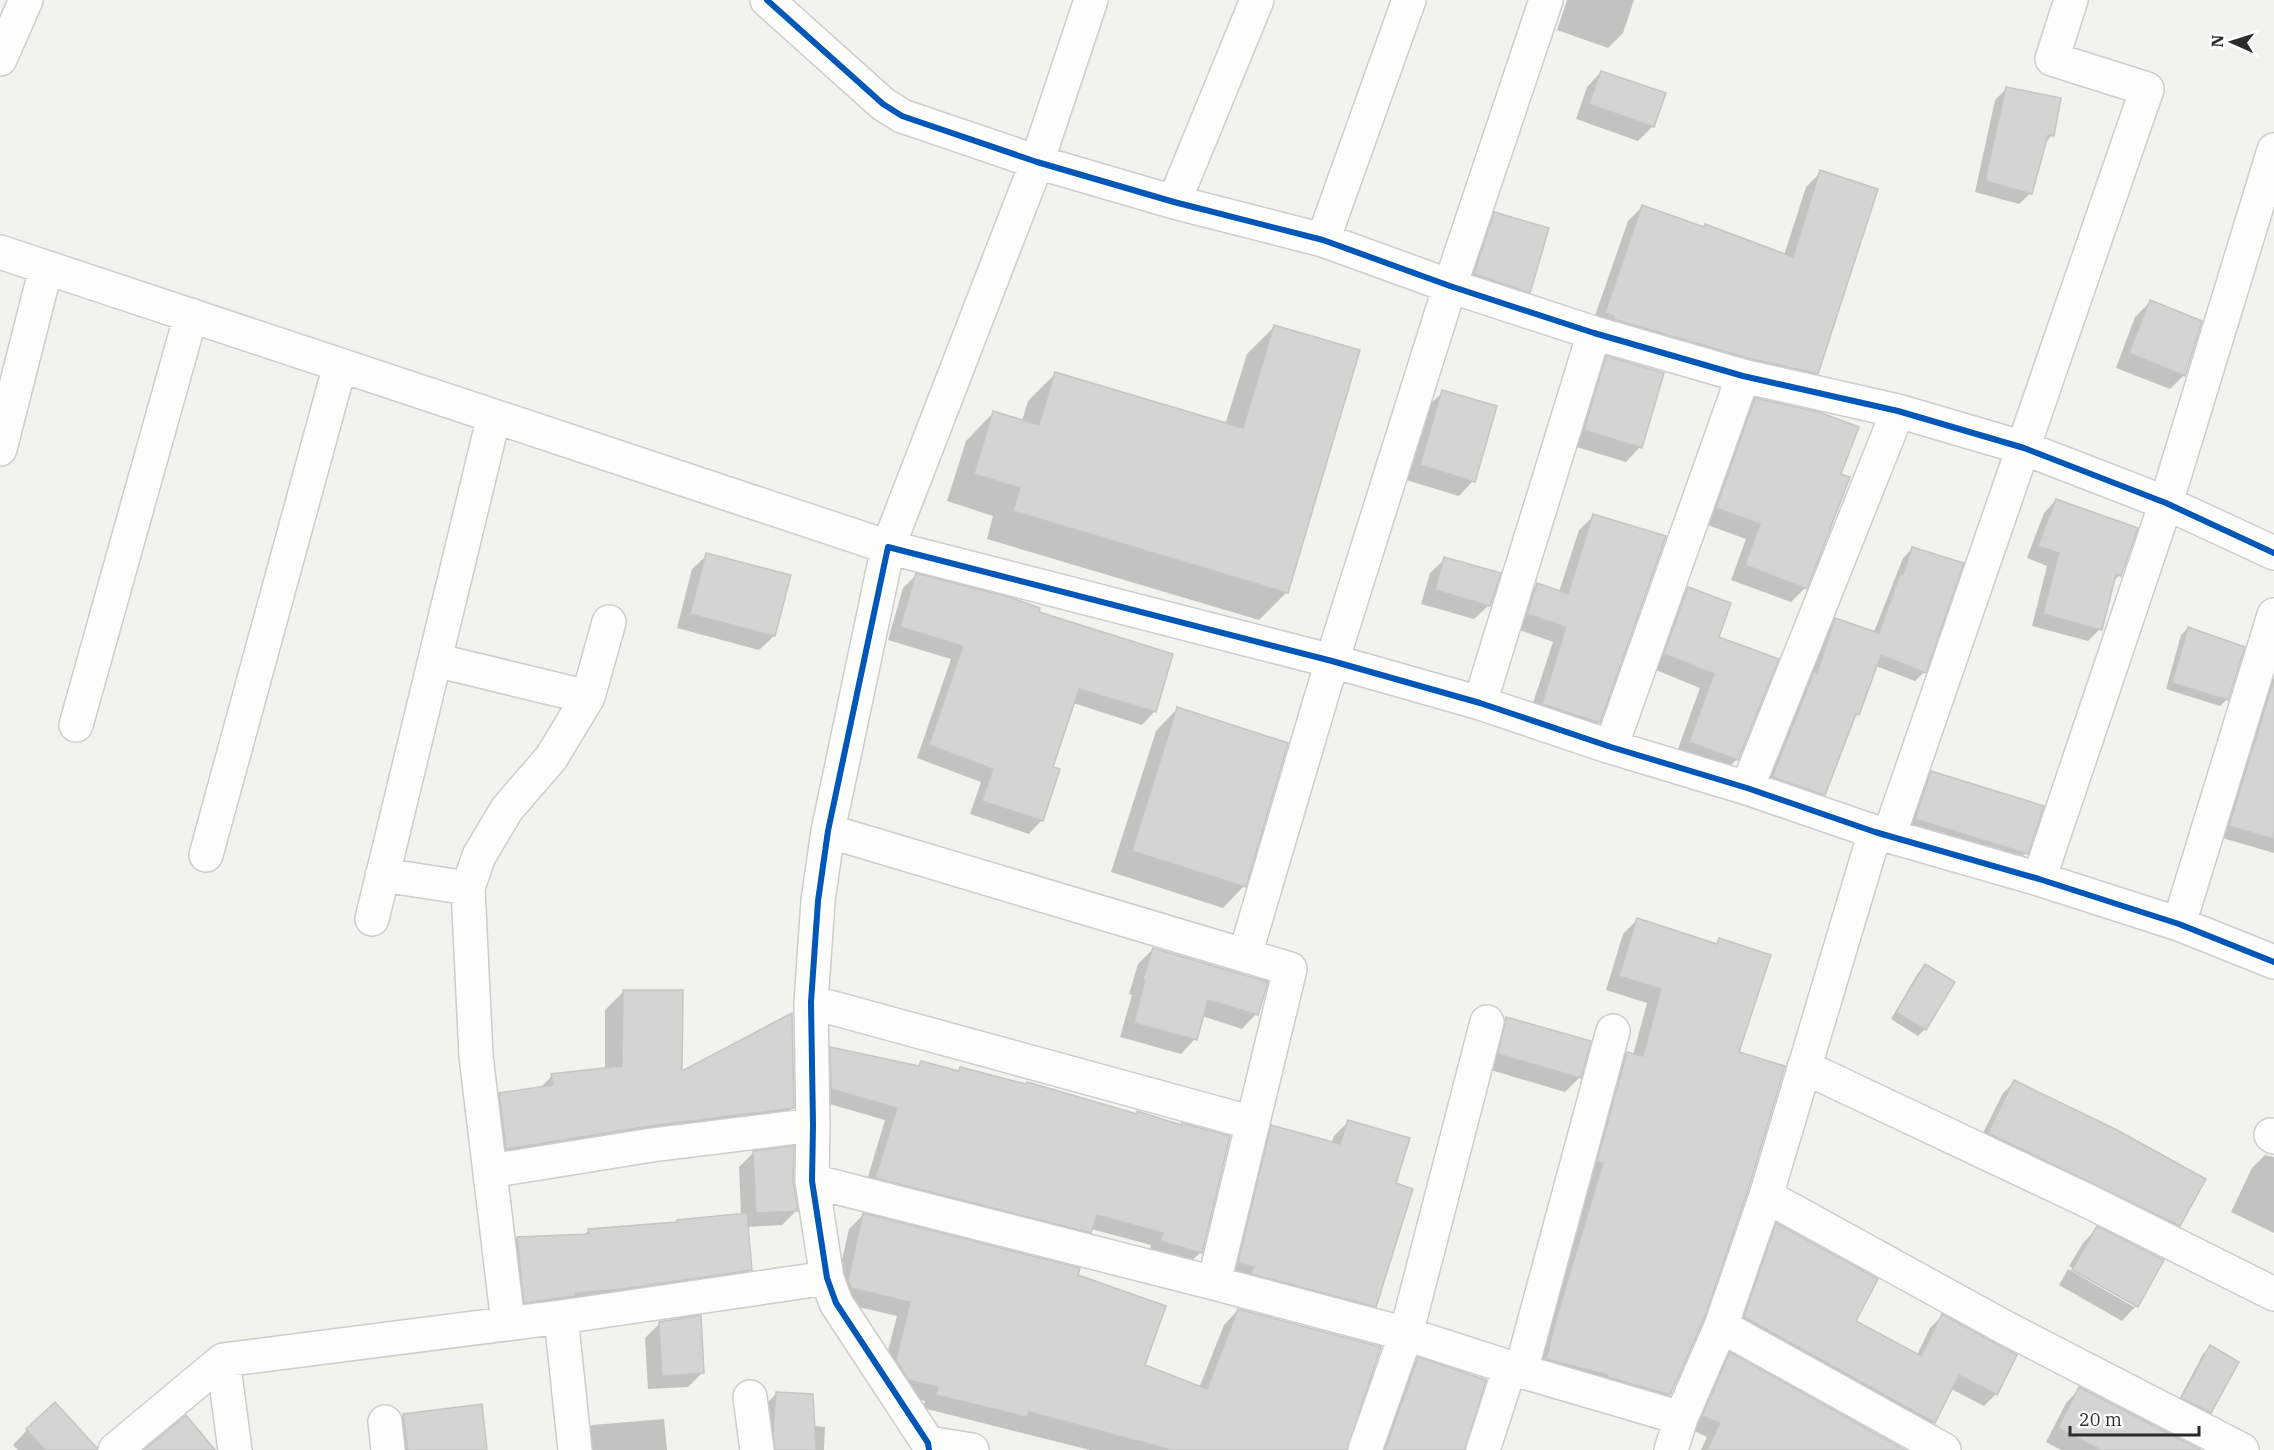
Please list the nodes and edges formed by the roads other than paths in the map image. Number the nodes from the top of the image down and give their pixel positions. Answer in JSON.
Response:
{"nodes":[{"id":1,"x":26,"y":0,"type":"edge"},
{"id":2,"x":767,"y":0,"type":"edge"},
{"id":3,"x":1091,"y":0,"type":"edge"},
{"id":4,"x":1257,"y":0,"type":"edge"},
{"id":5,"x":1409,"y":0,"type":"edge"},
{"id":6,"x":1546,"y":0,"type":"edge"},
{"id":7,"x":2071,"y":0,"type":"edge"},
{"id":8,"x":0,"y":59,"type":"edge"},
{"id":9,"x":2274,"y":150,"type":"edge"},
{"id":10,"x":1037,"y":162,"type":"junction"},
{"id":11,"x":1174,"y":202,"type":"junction"},
{"id":12,"x":1323,"y":240,"type":"junction"},
{"id":13,"x":0,"y":252,"type":"edge"},
{"id":14,"x":46,"y":268,"type":"junction"},
{"id":15,"x":1450,"y":286,"type":"junction"},
{"id":16,"x":191,"y":315,"type":"junction"},
{"id":17,"x":1594,"y":333,"type":"junction"},
{"id":18,"x":340,"y":365,"type":"junction"},
{"id":19,"x":1743,"y":376,"type":"junction"},
{"id":20,"x":1898,"y":411,"type":"junction"},
{"id":21,"x":494,"y":416,"type":"junction"},
{"id":22,"x":2024,"y":448,"type":"junction"},
{"id":23,"x":0,"y":449,"type":"edge"},
{"id":24,"x":2166,"y":502,"type":"junction"},
{"id":25,"x":888,"y":547,"type":"junction"},
{"id":26,"x":2274,"y":553,"type":"edge"},
{"id":27,"x":2274,"y":615,"type":"edge"},
{"id":28,"x":609,"y":622,"type":"dead end"},
{"id":29,"x":435,"y":660,"type":"junction"},
{"id":30,"x":1332,"y":661,"type":"junction"},
{"id":31,"x":588,"y":697,"type":"junction"},
{"id":32,"x":1480,"y":703,"type":"junction"},
{"id":33,"x":76,"y":725,"type":"dead end"},
{"id":34,"x":1611,"y":747,"type":"junction"},
{"id":35,"x":1747,"y":788,"type":"junction"},
{"id":36,"x":828,"y":831,"type":"junction"},
{"id":37,"x":1882,"y":834,"type":"junction"},
{"id":38,"x":207,"y":855,"type":"dead end"},
{"id":39,"x":382,"y":875,"type":"junction"},
{"id":40,"x":2039,"y":879,"type":"junction"},
{"id":41,"x":468,"y":888,"type":"junction"},
{"id":42,"x":372,"y":919,"type":"dead end"},
{"id":43,"x":2179,"y":924,"type":"junction"},
{"id":44,"x":1245,"y":955,"type":"junction"},
{"id":45,"x":2274,"y":962,"type":"edge"},
{"id":46,"x":811,"y":1002,"type":"junction"},
{"id":47,"x":1487,"y":1022,"type":"dead end"},
{"id":48,"x":1612,"y":1031,"type":"dead end"},
{"id":49,"x":1804,"y":1067,"type":"junction"},
{"id":50,"x":1253,"y":1124,"type":"junction"},
{"id":51,"x":813,"y":1125,"type":"junction"},
{"id":52,"x":490,"y":1171,"type":"junction"},
{"id":53,"x":812,"y":1181,"type":"junction"},
{"id":54,"x":1766,"y":1196,"type":"junction"},
{"id":55,"x":827,"y":1278,"type":"junction"},
{"id":56,"x":1214,"y":1283,"type":"junction"},
{"id":57,"x":2274,"y":1294,"type":"edge"},
{"id":58,"x":561,"y":1317,"type":"junction"},
{"id":59,"x":508,"y":1323,"type":"junction"},
{"id":60,"x":1721,"y":1326,"type":"junction"},
{"id":61,"x":1406,"y":1334,"type":"junction"},
{"id":62,"x":224,"y":1360,"type":"junction"},
{"id":63,"x":1516,"y":1369,"type":"junction"},
{"id":64,"x":750,"y":1397,"type":"dead end"},
{"id":65,"x":1681,"y":1418,"type":"junction"},
{"id":66,"x":928,"y":1446,"type":"edge"},
{"id":67,"x":115,"y":1450,"type":"edge"},
{"id":68,"x":235,"y":1450,"type":"edge"},
{"id":69,"x":575,"y":1450,"type":"edge"},
{"id":70,"x":757,"y":1450,"type":"edge"},
{"id":71,"x":972,"y":1450,"type":"edge"},
{"id":72,"x":1365,"y":1450,"type":"edge"},
{"id":73,"x":1483,"y":1450,"type":"edge"},
{"id":74,"x":1671,"y":1450,"type":"edge"},
{"id":75,"x":1944,"y":1450,"type":"edge"},
{"id":76,"x":2241,"y":1450,"type":"edge"}],
"edges":[{"from":1,"to":8,"type":"street"},
{"from":2,"to":10,"type":"street"},
{"from":3,"to":10,"type":"street"},
{"from":4,"to":11,"type":"street"},
{"from":5,"to":12,"type":"street"},
{"from":6,"to":15,"type":"street"},
{"from":7,"to":22,"type":"street"},
{"from":9,"to":24,"type":"street"},
{"from":10,"to":11,"type":"street"},
{"from":10,"to":25,"type":"street"},
{"from":11,"to":12,"type":"street"},
{"from":12,"to":15,"type":"street"},
{"from":13,"to":14,"type":"street"},
{"from":14,"to":16,"type":"street"},
{"from":14,"to":23,"type":"street"},
{"from":15,"to":17,"type":"street"},
{"from":15,"to":30,"type":"street"},
{"from":16,"to":18,"type":"street"},
{"from":16,"to":33,"type":"street"},
{"from":17,"to":19,"type":"street"},
{"from":17,"to":32,"type":"street"},
{"from":18,"to":21,"type":"street"},
{"from":18,"to":38,"type":"street"},
{"from":19,"to":20,"type":"street"},
{"from":19,"to":34,"type":"street"},
{"from":20,"to":22,"type":"street"},
{"from":20,"to":35,"type":"street"},
{"from":21,"to":25,"type":"street"},
{"from":21,"to":29,"type":"street"},
{"from":22,"to":24,"type":"street"},
{"from":22,"to":37,"type":"street"},
{"from":24,"to":26,"type":"street"},
{"from":24,"to":40,"type":"street"},
{"from":25,"to":30,"type":"street"},
{"from":25,"to":36,"type":"street"},
{"from":27,"to":43,"type":"street"},
{"from":28,"to":31,"type":"street"},
{"from":29,"to":31,"type":"street"},
{"from":29,"to":39,"type":"street"},
{"from":30,"to":32,"type":"street"},
{"from":30,"to":44,"type":"street"},
{"from":31,"to":41,"type":"street"},
{"from":32,"to":34,"type":"street"},
{"from":34,"to":35,"type":"street"},
{"from":35,"to":37,"type":"street"},
{"from":36,"to":44,"type":"street"},
{"from":36,"to":46,"type":"street"},
{"from":37,"to":40,"type":"street"},
{"from":37,"to":49,"type":"street"},
{"from":39,"to":41,"type":"street"},
{"from":39,"to":42,"type":"street"},
{"from":40,"to":43,"type":"street"},
{"from":41,"to":52,"type":"street"},
{"from":43,"to":45,"type":"street"},
{"from":44,"to":50,"type":"street"},
{"from":46,"to":50,"type":"street"},
{"from":46,"to":51,"type":"street"},
{"from":47,"to":61,"type":"street"},
{"from":48,"to":63,"type":"street"},
{"from":49,"to":54,"type":"street"},
{"from":49,"to":57,"type":"street"},
{"from":50,"to":56,"type":"street"},
{"from":51,"to":52,"type":"street"},
{"from":51,"to":53,"type":"street"},
{"from":52,"to":59,"type":"street"},
{"from":53,"to":55,"type":"street"},
{"from":53,"to":56,"type":"street"},
{"from":54,"to":60,"type":"street"},
{"from":54,"to":76,"type":"street"},
{"from":55,"to":58,"type":"street"},
{"from":55,"to":66,"type":"street"},
{"from":56,"to":61,"type":"street"},
{"from":58,"to":59,"type":"street"},
{"from":58,"to":69,"type":"street"},
{"from":59,"to":62,"type":"street"},
{"from":60,"to":65,"type":"street"},
{"from":60,"to":75,"type":"street"},
{"from":61,"to":63,"type":"street"},
{"from":61,"to":72,"type":"street"},
{"from":62,"to":67,"type":"street"},
{"from":62,"to":68,"type":"street"},
{"from":63,"to":65,"type":"street"},
{"from":63,"to":73,"type":"street"},
{"from":64,"to":70,"type":"street"},
{"from":65,"to":74,"type":"street"},
{"from":66,"to":71,"type":"street"}]}
